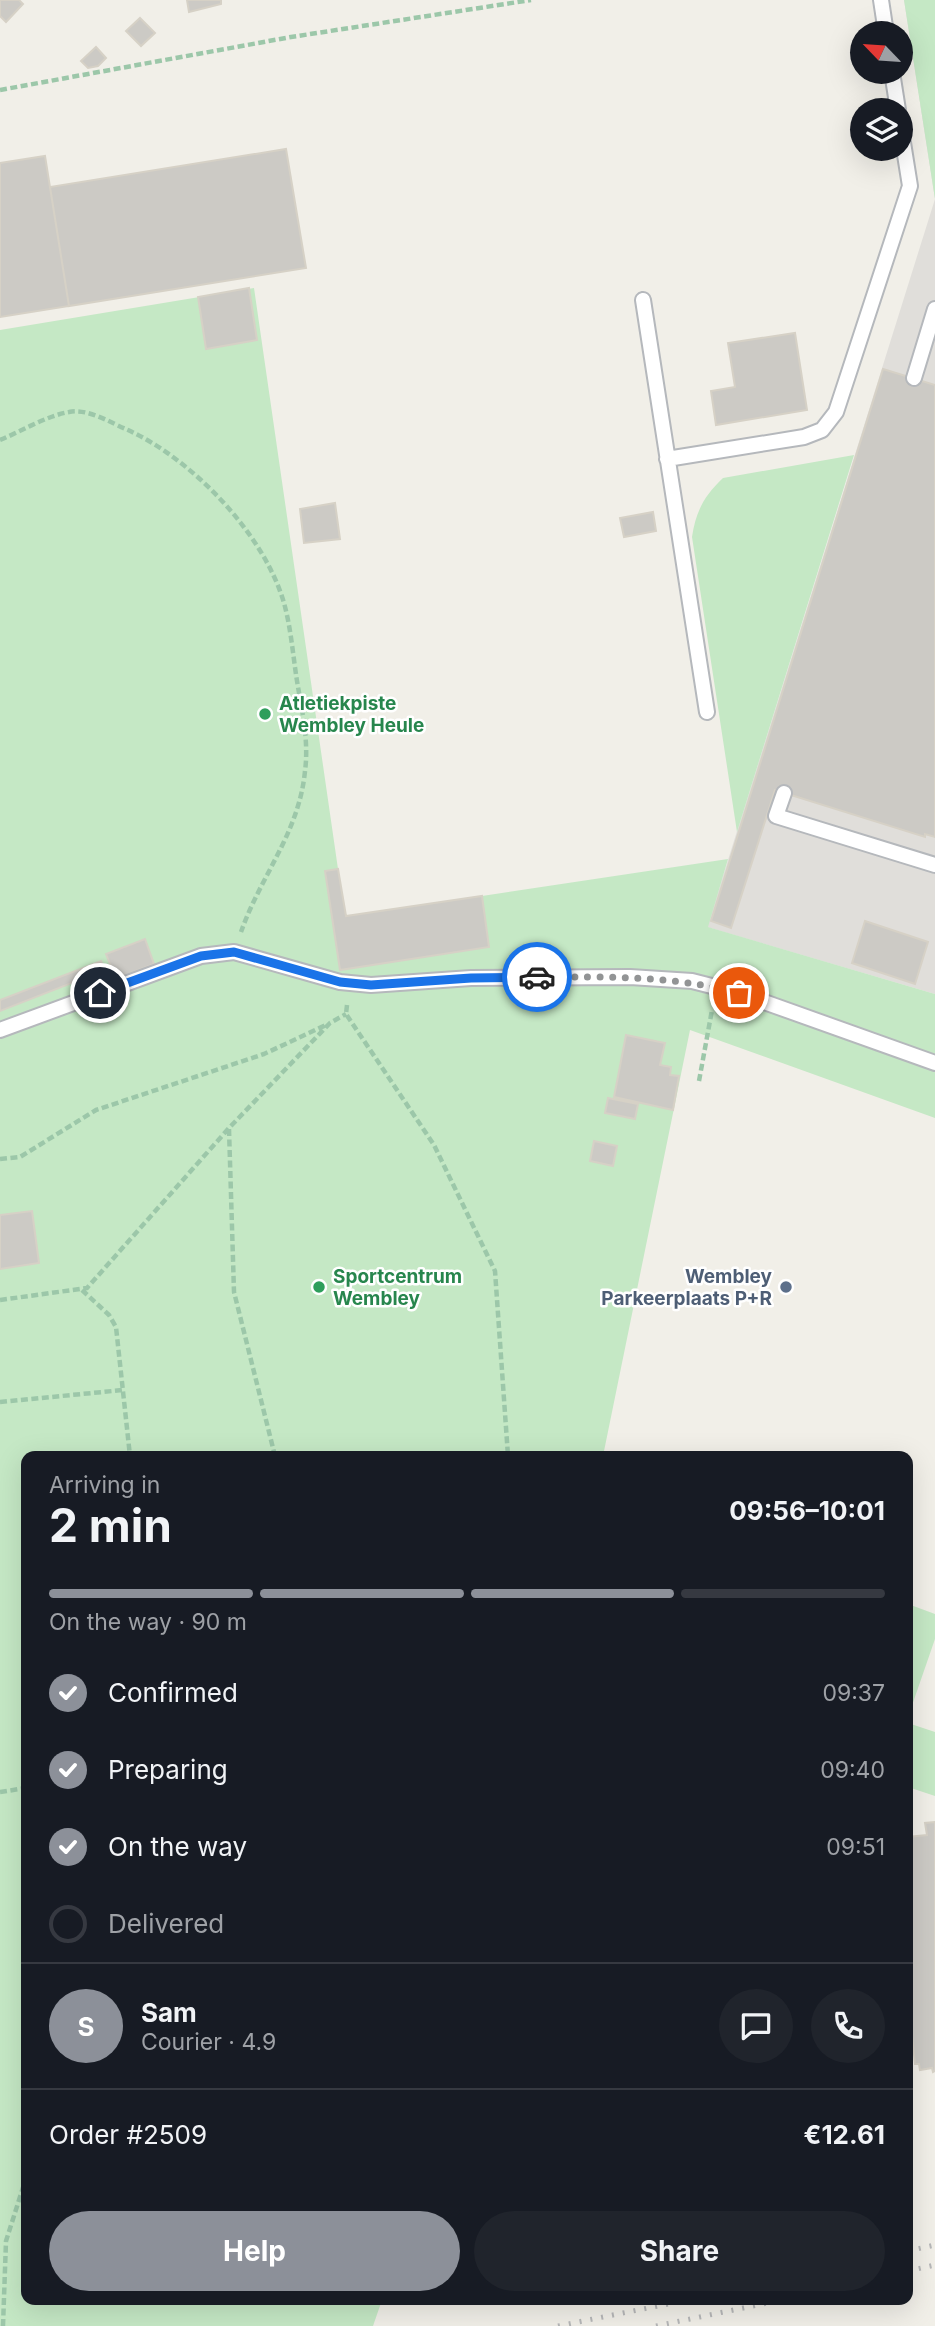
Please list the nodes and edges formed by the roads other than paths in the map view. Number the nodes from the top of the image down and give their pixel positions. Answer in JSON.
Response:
{"nodes":[{"id":1,"x":881,"y":0,"type":"edge"},
{"id":2,"x":884,"y":21,"type":"edge"},
{"id":3,"x":906,"y":161,"type":"edge"},
{"id":4,"x":643,"y":300,"type":"dead end"},
{"id":5,"x":935,"y":310,"type":"edge"},
{"id":6,"x":914,"y":378,"type":"dead end"},
{"id":7,"x":667,"y":459,"type":"junction"},
{"id":8,"x":707,"y":712,"type":"dead end"},
{"id":9,"x":784,"y":793,"type":"dead end"},
{"id":10,"x":935,"y":865,"type":"edge"},
{"id":11,"x":0,"y":1030,"type":"edge"},
{"id":12,"x":935,"y":1063,"type":"edge"}],
"edges":[{"from":1,"to":2,"type":"lane"},
{"from":3,"to":7,"type":"lane"},
{"from":4,"to":7,"type":"lane"},
{"from":5,"to":6,"type":"lane"},
{"from":7,"to":8,"type":"lane"},
{"from":9,"to":10,"type":"lane"},
{"from":11,"to":12,"type":"lane"}]}
